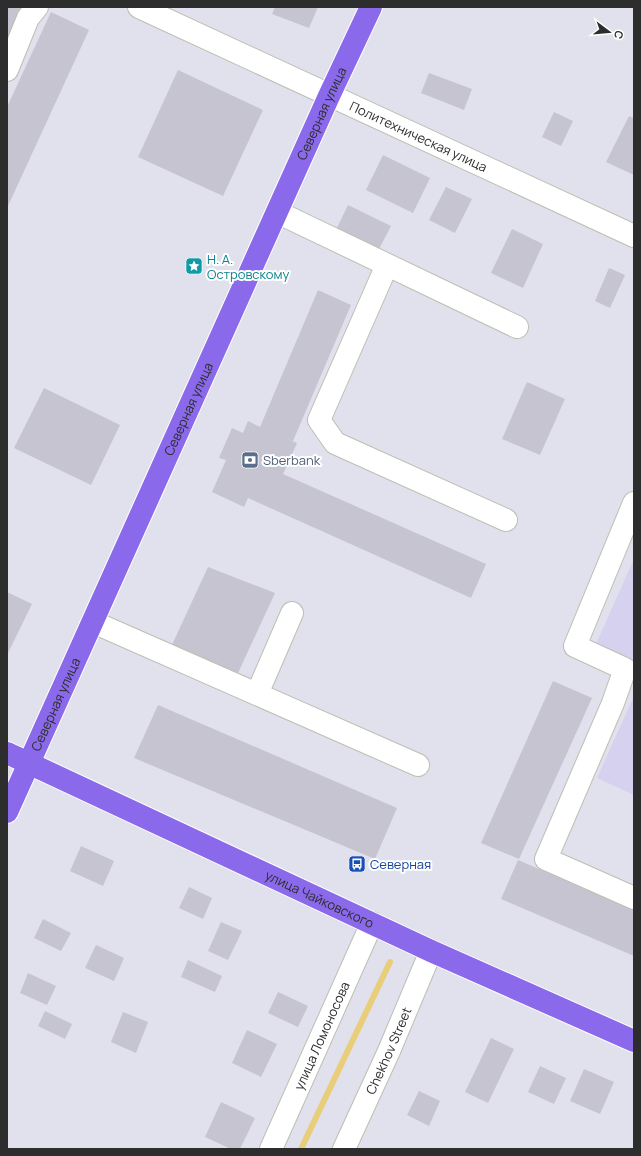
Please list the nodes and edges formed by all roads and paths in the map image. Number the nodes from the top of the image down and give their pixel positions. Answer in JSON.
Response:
{"nodes":[{"id":1,"x":37,"y":7,"type":"edge"},
{"id":2,"x":138,"y":7,"type":"edge"},
{"id":3,"x":372,"y":7,"type":"edge"},
{"id":4,"x":7,"y":70,"type":"edge"},
{"id":5,"x":329,"y":96,"type":"junction"},
{"id":6,"x":277,"y":212,"type":"junction"},
{"id":7,"x":634,"y":236,"type":"edge"},
{"id":8,"x":387,"y":265,"type":"junction"},
{"id":9,"x":517,"y":327,"type":"dead end"},
{"id":10,"x":634,"y":503,"type":"edge"},
{"id":11,"x":506,"y":520,"type":"dead end"},
{"id":12,"x":292,"y":613,"type":"dead end"},
{"id":13,"x":93,"y":622,"type":"junction"},
{"id":14,"x":257,"y":694,"type":"junction"},
{"id":15,"x":7,"y":753,"type":"edge"},
{"id":16,"x":29,"y":764,"type":"junction"},
{"id":17,"x":418,"y":765,"type":"dead end"},
{"id":18,"x":7,"y":812,"type":"edge"},
{"id":19,"x":634,"y":898,"type":"edge"},
{"id":20,"x":372,"y":923,"type":"junction"},
{"id":21,"x":432,"y":951,"type":"junction"},
{"id":22,"x":634,"y":1041,"type":"edge"},
{"id":23,"x":272,"y":1149,"type":"edge"},
{"id":24,"x":344,"y":1149,"type":"edge"}],
"edges":[{"from":1,"to":4,"type":"street"},
{"from":2,"to":5,"type":"street","name":"Политехническая улица"},
{"from":3,"to":5,"type":"main road","name":"Северная улица"},
{"from":5,"to":6,"type":"main road","name":"Северная улица"},
{"from":5,"to":7,"type":"street","name":"Политехническая улица"},
{"from":6,"to":8,"type":"street"},
{"from":6,"to":13,"type":"main road","name":"Северная улица"},
{"from":8,"to":9,"type":"street"},
{"from":8,"to":11,"type":"street"},
{"from":10,"to":19,"type":"street"},
{"from":12,"to":14,"type":"street"},
{"from":13,"to":14,"type":"street"},
{"from":13,"to":16,"type":"main road","name":"Северная улица"},
{"from":14,"to":17,"type":"street"},
{"from":15,"to":16,"type":"main road","name":"улица Чайковского"},
{"from":16,"to":18,"type":"main road","name":"Северная улица"},
{"from":16,"to":20,"type":"main road","name":"улица Чайковского"},
{"from":20,"to":21,"type":"main road","name":"улица Чайковского"},
{"from":20,"to":23,"type":"street","name":"улица Ломоносова"},
{"from":21,"to":22,"type":"main road","name":"улица Чайковского"},
{"from":21,"to":24,"type":"street","name":"Chekhov Street"}]}
